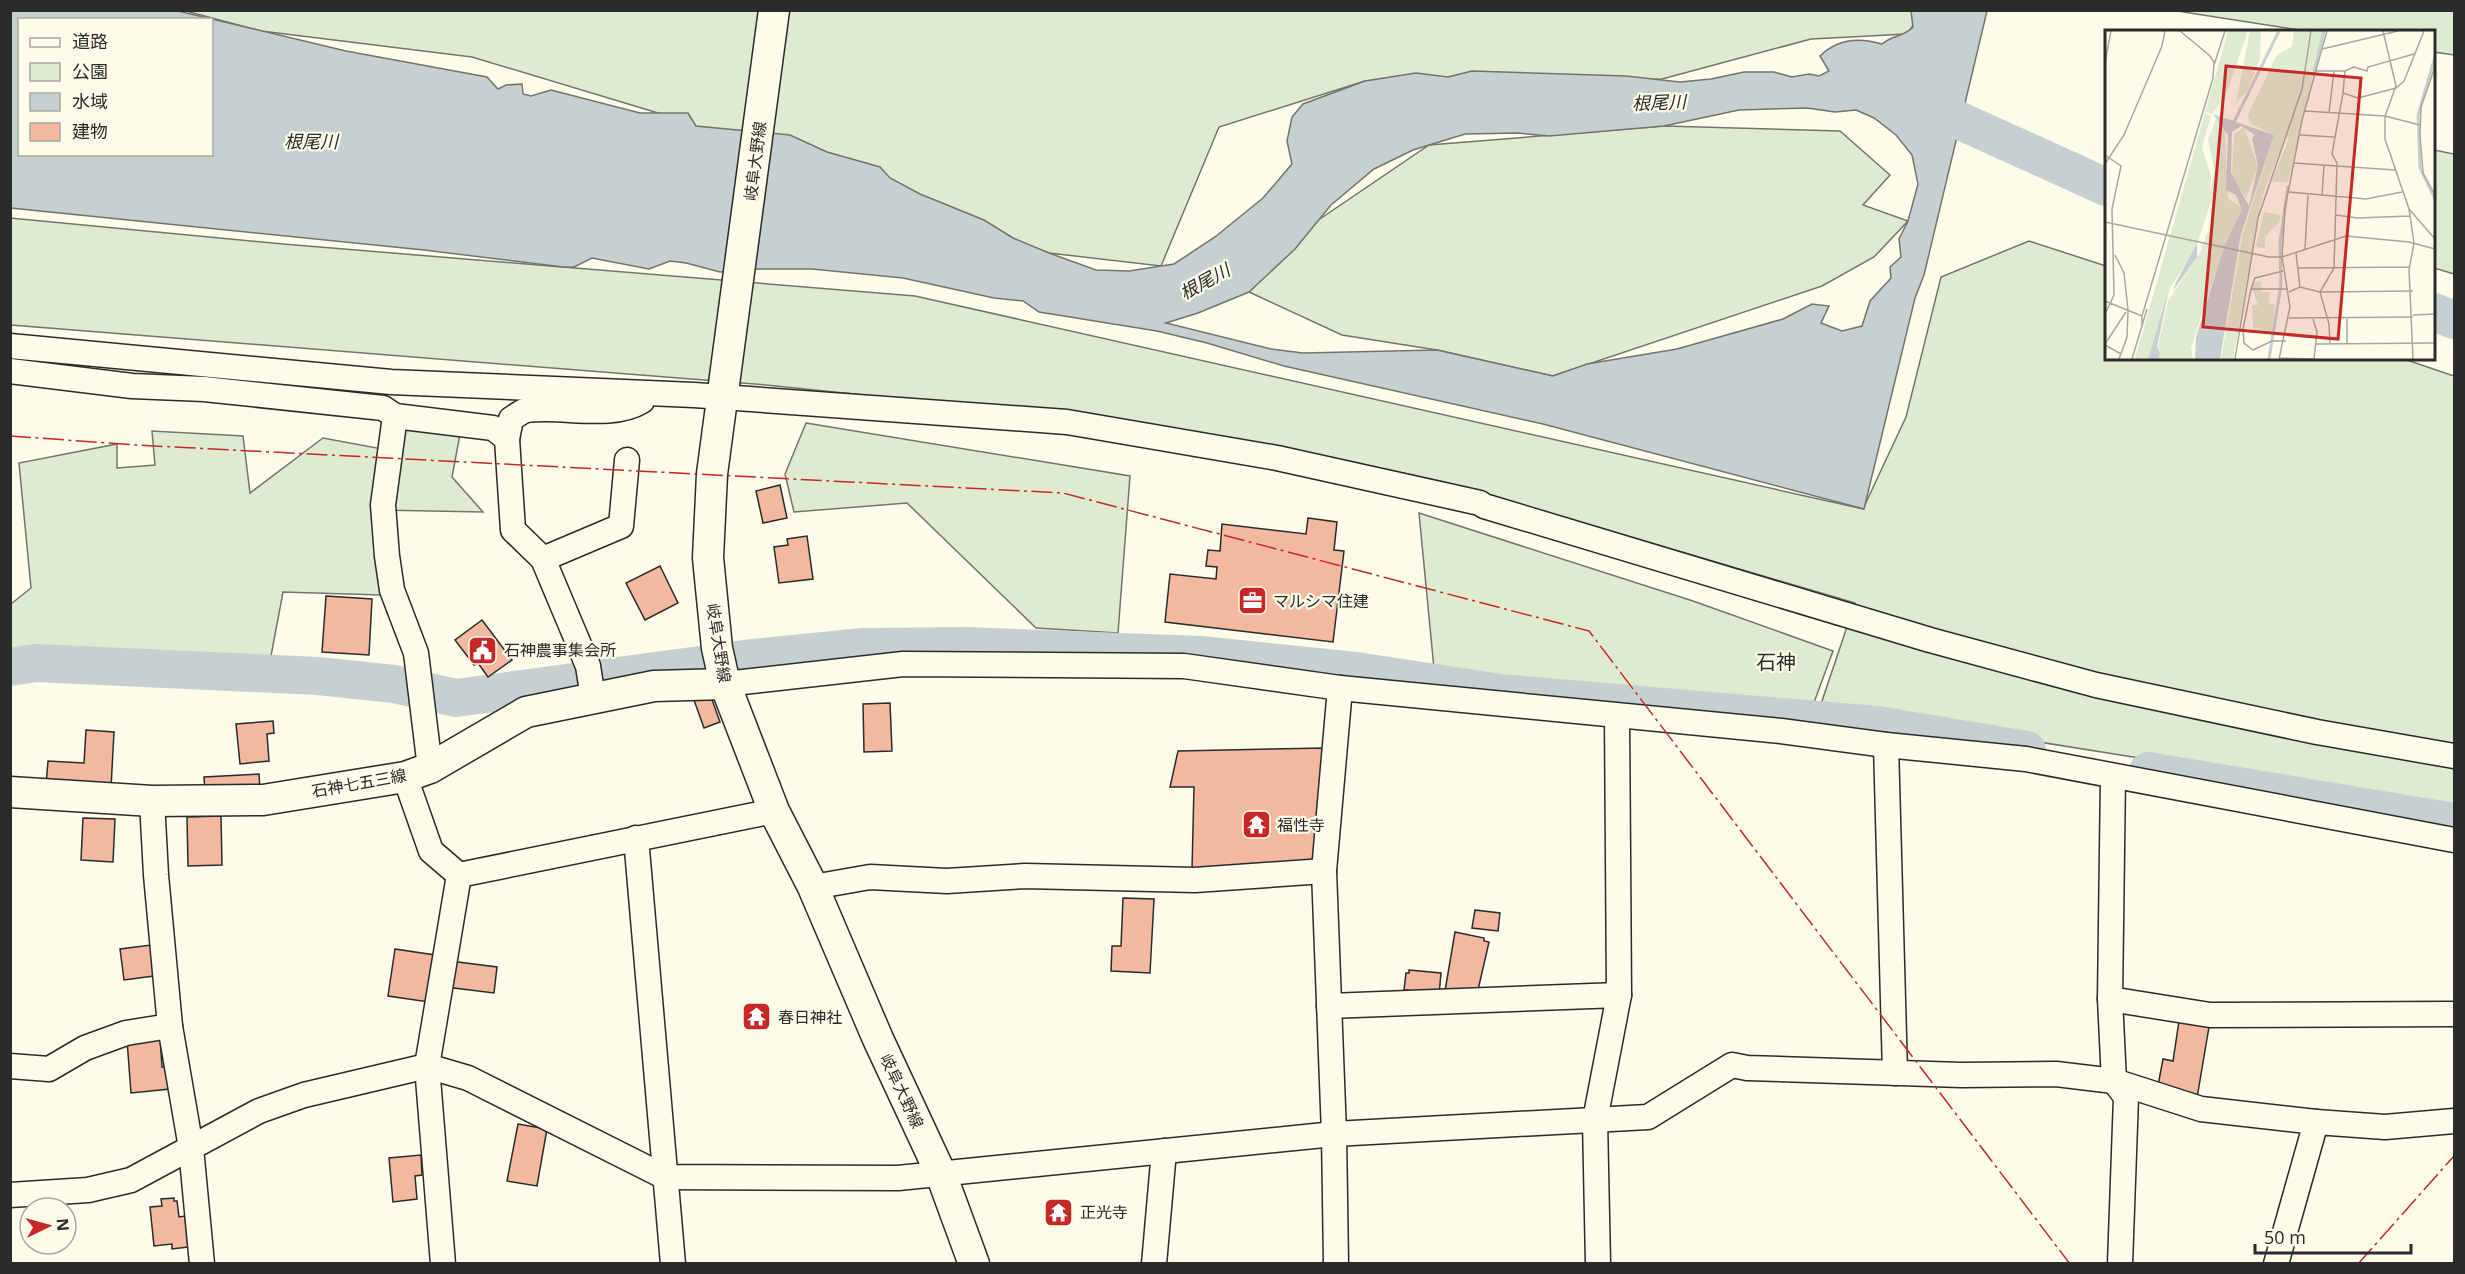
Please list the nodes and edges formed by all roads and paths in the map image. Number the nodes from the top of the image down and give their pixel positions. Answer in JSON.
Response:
{"nodes":[{"id":1,"x":774,"y":10,"type":"edge"},
{"id":2,"x":10,"y":346,"type":"edge"},
{"id":3,"x":10,"y":370,"type":"edge"},
{"id":4,"x":725,"y":387,"type":"junction"},
{"id":5,"x":655,"y":394,"type":"junction"},
{"id":6,"x":395,"y":416,"type":"junction"},
{"id":7,"x":507,"y":439,"type":"junction"},
{"id":8,"x":627,"y":460,"type":"dead end"},
{"id":9,"x":543,"y":559,"type":"junction"},
{"id":10,"x":721,"y":669,"type":"junction"},
{"id":11,"x":591,"y":684,"type":"junction"},
{"id":12,"x":1340,"y":688,"type":"junction"},
{"id":13,"x":1617,"y":716,"type":"junction"},
{"id":14,"x":1886,"y":745,"type":"junction"},
{"id":15,"x":2454,"y":756,"type":"edge"},
{"id":16,"x":417,"y":773,"type":"junction"},
{"id":17,"x":2113,"y":776,"type":"junction"},
{"id":18,"x":10,"y":792,"type":"edge"},
{"id":19,"x":152,"y":801,"type":"junction"},
{"id":20,"x":774,"y":811,"type":"junction"},
{"id":21,"x":636,"y":838,"type":"junction"},
{"id":22,"x":2454,"y":840,"type":"edge"},
{"id":23,"x":1324,"y":871,"type":"junction"},
{"id":24,"x":459,"y":875,"type":"junction"},
{"id":25,"x":813,"y":887,"type":"junction"},
{"id":26,"x":1619,"y":995,"type":"junction"},
{"id":27,"x":2110,"y":999,"type":"junction"},
{"id":28,"x":1329,"y":1006,"type":"junction"},
{"id":29,"x":2454,"y":1014,"type":"edge"},
{"id":30,"x":170,"y":1026,"type":"junction"},
{"id":31,"x":10,"y":1066,"type":"edge"},
{"id":32,"x":427,"y":1066,"type":"junction"},
{"id":33,"x":1894,"y":1073,"type":"junction"},
{"id":34,"x":2114,"y":1081,"type":"junction"},
{"id":35,"x":1595,"y":1120,"type":"junction"},
{"id":36,"x":2454,"y":1121,"type":"edge"},
{"id":37,"x":2316,"y":1122,"type":"junction"},
{"id":38,"x":1334,"y":1134,"type":"junction"},
{"id":39,"x":190,"y":1148,"type":"junction"},
{"id":40,"x":1164,"y":1150,"type":"junction"},
{"id":41,"x":941,"y":1174,"type":"junction"},
{"id":42,"x":665,"y":1178,"type":"junction"},
{"id":43,"x":10,"y":1195,"type":"edge"},
{"id":44,"x":202,"y":1263,"type":"edge"},
{"id":45,"x":443,"y":1263,"type":"edge"},
{"id":46,"x":673,"y":1263,"type":"edge"},
{"id":47,"x":974,"y":1263,"type":"edge"},
{"id":48,"x":1154,"y":1263,"type":"edge"},
{"id":49,"x":1336,"y":1263,"type":"edge"},
{"id":50,"x":1598,"y":1263,"type":"edge"},
{"id":51,"x":2120,"y":1263,"type":"edge"},
{"id":52,"x":2276,"y":1263,"type":"edge"}],
"edges":[{"from":1,"to":4,"type":"main road","name":"岐阜大野線"},
{"from":2,"to":5,"type":"street"},
{"from":3,"to":6,"type":"street"},
{"from":4,"to":5,"type":"street"},
{"from":4,"to":10,"type":"main road","name":"岐阜大野線"},
{"from":4,"to":15,"type":"street"},
{"from":5,"to":7,"type":"street"},
{"from":6,"to":7,"type":"street"},
{"from":6,"to":16,"type":"street"},
{"from":7,"to":9,"type":"street"},
{"from":8,"to":9,"type":"street"},
{"from":9,"to":11,"type":"street"},
{"from":10,"to":11,"type":"main road","name":"石神七五三線"},
{"from":10,"to":12,"type":"street"},
{"from":10,"to":20,"type":"main road","name":"岐阜大野線"},
{"from":11,"to":16,"type":"main road","name":"石神七五三線"},
{"from":12,"to":13,"type":"street"},
{"from":12,"to":23,"type":"street"},
{"from":13,"to":14,"type":"street"},
{"from":13,"to":26,"type":"street"},
{"from":14,"to":17,"type":"street"},
{"from":14,"to":33,"type":"street"},
{"from":16,"to":19,"type":"main road","name":"石神七五三線"},
{"from":16,"to":24,"type":"street"},
{"from":17,"to":22,"type":"street"},
{"from":17,"to":27,"type":"street"},
{"from":18,"to":19,"type":"main road","name":"石神七五三線"},
{"from":19,"to":30,"type":"street"},
{"from":20,"to":21,"type":"street"},
{"from":20,"to":25,"type":"main road","name":"岐阜大野線"},
{"from":21,"to":24,"type":"street"},
{"from":21,"to":42,"type":"street"},
{"from":23,"to":25,"type":"street"},
{"from":23,"to":28,"type":"street"},
{"from":24,"to":32,"type":"street"},
{"from":25,"to":41,"type":"main road","name":"岐阜大野線"},
{"from":26,"to":28,"type":"street"},
{"from":26,"to":35,"type":"street"},
{"from":27,"to":29,"type":"street"},
{"from":27,"to":34,"type":"street"},
{"from":28,"to":38,"type":"street"},
{"from":30,"to":31,"type":"street"},
{"from":30,"to":39,"type":"street"},
{"from":32,"to":39,"type":"street"},
{"from":32,"to":42,"type":"street"},
{"from":32,"to":45,"type":"street"},
{"from":33,"to":34,"type":"street"},
{"from":33,"to":35,"type":"street"},
{"from":34,"to":37,"type":"street"},
{"from":34,"to":51,"type":"street"},
{"from":35,"to":38,"type":"street"},
{"from":35,"to":50,"type":"street"},
{"from":36,"to":37,"type":"street"},
{"from":37,"to":52,"type":"street"},
{"from":38,"to":40,"type":"street"},
{"from":38,"to":49,"type":"street"},
{"from":39,"to":43,"type":"street"},
{"from":39,"to":44,"type":"street"},
{"from":40,"to":41,"type":"street"},
{"from":40,"to":48,"type":"street"},
{"from":41,"to":42,"type":"street"},
{"from":41,"to":47,"type":"main road","name":"岐阜大野線"},
{"from":42,"to":46,"type":"street"}]}
